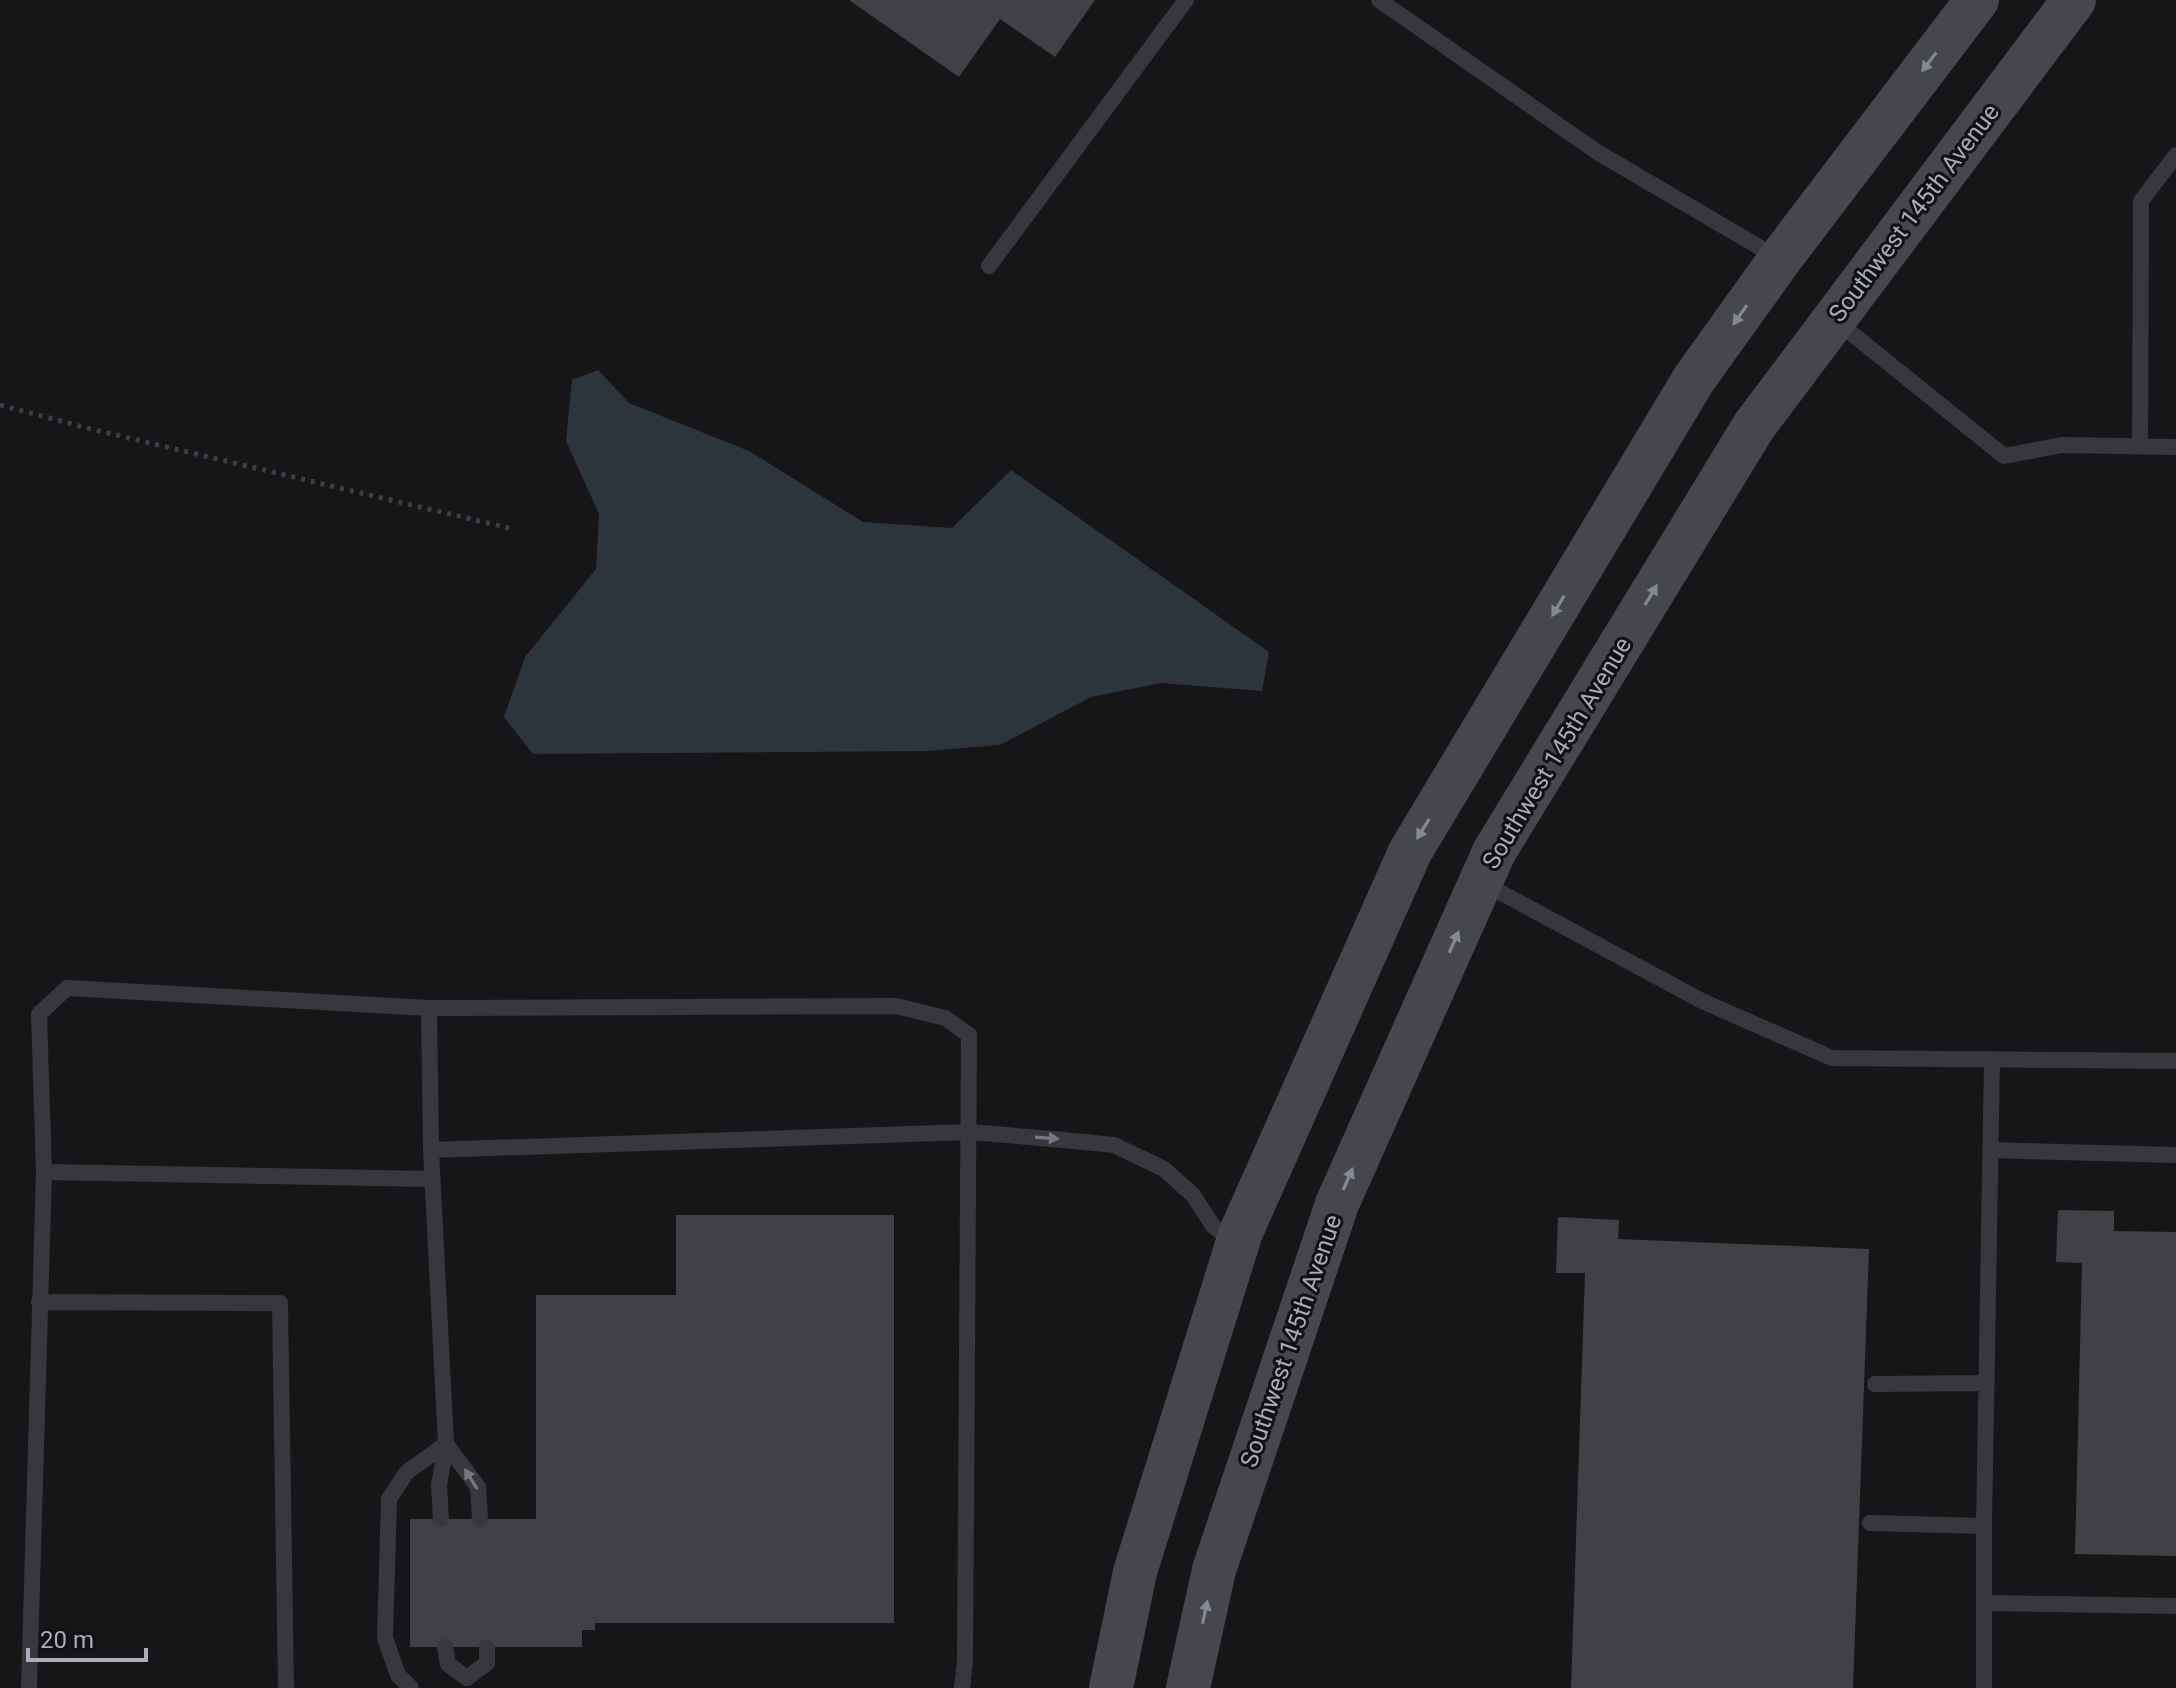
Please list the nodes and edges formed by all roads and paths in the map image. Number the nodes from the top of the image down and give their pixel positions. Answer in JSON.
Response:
{"nodes":[{"id":1,"x":1186,"y":0,"type":"edge"},
{"id":2,"x":1379,"y":0,"type":"edge"},
{"id":3,"x":1977,"y":0,"type":"edge"},
{"id":4,"x":2074,"y":0,"type":"edge"},
{"id":5,"x":2176,"y":155,"type":"edge"},
{"id":6,"x":1780,"y":259,"type":"junction"},
{"id":7,"x":989,"y":266,"type":"dead end"},
{"id":8,"x":1834,"y":319,"type":"junction"},
{"id":9,"x":0,"y":405,"type":"edge"},
{"id":10,"x":2140,"y":446,"type":"junction"},
{"id":11,"x":2176,"y":447,"type":"edge"},
{"id":12,"x":513,"y":529,"type":"dead end"},
{"id":13,"x":1481,"y":882,"type":"junction"},
{"id":14,"x":429,"y":1008,"type":"junction"},
{"id":15,"x":1992,"y":1059,"type":"junction"},
{"id":16,"x":2176,"y":1061,"type":"edge"},
{"id":17,"x":970,"y":1132,"type":"junction"},
{"id":18,"x":431,"y":1150,"type":"junction"},
{"id":19,"x":1990,"y":1150,"type":"junction"},
{"id":20,"x":2176,"y":1155,"type":"edge"},
{"id":21,"x":44,"y":1172,"type":"junction"},
{"id":22,"x":432,"y":1179,"type":"junction"},
{"id":23,"x":1237,"y":1245,"type":"junction"},
{"id":24,"x":39,"y":1302,"type":"junction"},
{"id":25,"x":1986,"y":1383,"type":"junction"},
{"id":26,"x":1875,"y":1384,"type":"dead end"},
{"id":27,"x":446,"y":1444,"type":"junction"},
{"id":28,"x":441,"y":1519,"type":"dead end"},
{"id":29,"x":480,"y":1519,"type":"dead end"},
{"id":30,"x":1870,"y":1523,"type":"dead end"},
{"id":31,"x":1984,"y":1526,"type":"junction"},
{"id":32,"x":1985,"y":1603,"type":"junction"},
{"id":33,"x":2176,"y":1606,"type":"edge"},
{"id":34,"x":445,"y":1647,"type":"dead end"},
{"id":35,"x":487,"y":1647,"type":"dead end"},
{"id":36,"x":467,"y":1683,"type":"edge"},
{"id":37,"x":29,"y":1688,"type":"edge"},
{"id":38,"x":286,"y":1688,"type":"edge"},
{"id":39,"x":411,"y":1688,"type":"edge"},
{"id":40,"x":962,"y":1688,"type":"edge"},
{"id":41,"x":1111,"y":1688,"type":"edge"},
{"id":42,"x":1188,"y":1688,"type":"edge"},
{"id":43,"x":1984,"y":1688,"type":"edge"}],
"edges":[{"from":1,"to":7,"type":"lane"},
{"from":2,"to":6,"type":"lane"},
{"from":3,"to":6,"type":"street","one_way":true},
{"from":4,"to":8,"type":"street","name":"Southwest 145th Avenue"},
{"from":5,"to":10,"type":"lane"},
{"from":6,"to":23,"type":"street","one_way":true},
{"from":8,"to":10,"type":"lane"},
{"from":13,"to":8,"type":"street","name":"Southwest 145th Avenue","one_way":true},
{"from":9,"to":12,"type":"path"},
{"from":10,"to":11,"type":"lane"},
{"from":13,"to":15,"type":"lane"},
{"from":42,"to":13,"type":"street","name":"Southwest 145th Avenue","one_way":true},
{"from":14,"to":17,"type":"lane"},
{"from":14,"to":18,"type":"lane"},
{"from":14,"to":21,"type":"lane"},
{"from":15,"to":16,"type":"lane"},
{"from":15,"to":19,"type":"lane"},
{"from":17,"to":18,"type":"lane"},
{"from":17,"to":23,"type":"lane","one_way":true},
{"from":17,"to":40,"type":"lane"},
{"from":18,"to":22,"type":"lane"},
{"from":19,"to":20,"type":"lane"},
{"from":19,"to":25,"type":"lane"},
{"from":21,"to":22,"type":"lane"},
{"from":21,"to":24,"type":"lane"},
{"from":22,"to":27,"type":"lane"},
{"from":23,"to":41,"type":"street"},
{"from":24,"to":37,"type":"lane"},
{"from":24,"to":38,"type":"lane"},
{"from":25,"to":26,"type":"lane"},
{"from":25,"to":31,"type":"lane"},
{"from":27,"to":28,"type":"lane"},
{"from":29,"to":27,"type":"lane","one_way":true},
{"from":27,"to":39,"type":"lane"},
{"from":30,"to":31,"type":"lane"},
{"from":31,"to":32,"type":"lane"},
{"from":32,"to":33,"type":"lane"},
{"from":32,"to":43,"type":"lane"},
{"from":34,"to":36,"type":"lane"},
{"from":35,"to":36,"type":"lane"}]}
